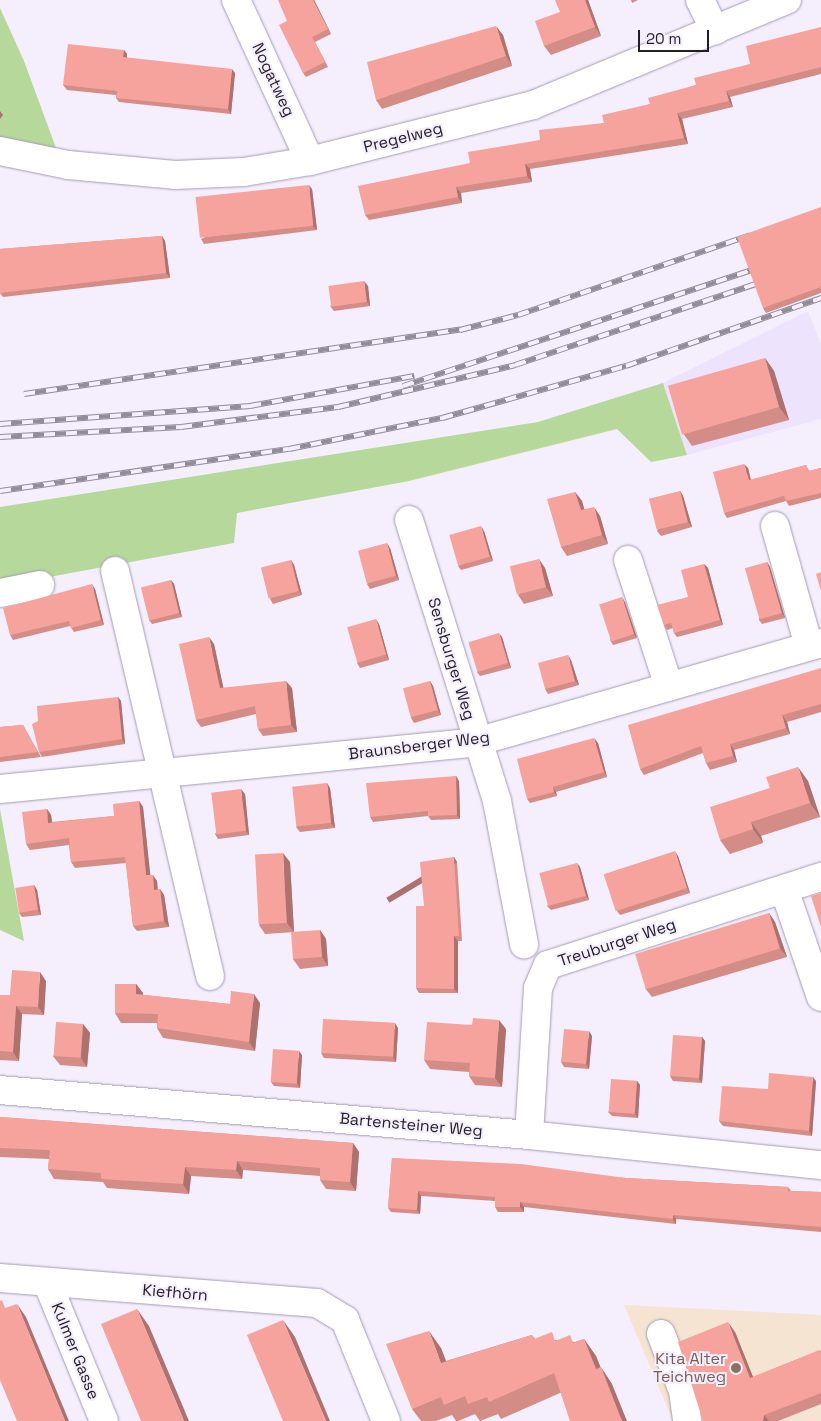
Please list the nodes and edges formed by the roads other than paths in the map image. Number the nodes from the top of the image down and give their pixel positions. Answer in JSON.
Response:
{"nodes":[{"id":1,"x":236,"y":0,"type":"edge"},
{"id":2,"x":700,"y":0,"type":"edge"},
{"id":3,"x":787,"y":0,"type":"edge"},
{"id":4,"x":715,"y":31,"type":"junction"},
{"id":5,"x":0,"y":151,"type":"edge"},
{"id":6,"x":310,"y":161,"type":"junction"},
{"id":7,"x":409,"y":520,"type":"dead end"},
{"id":8,"x":775,"y":526,"type":"dead end"},
{"id":9,"x":628,"y":560,"type":"dead end"},
{"id":10,"x":115,"y":571,"type":"dead end"},
{"id":11,"x":40,"y":585,"type":"dead end"},
{"id":12,"x":0,"y":593,"type":"edge"},
{"id":13,"x":815,"y":644,"type":"edge"},
{"id":14,"x":669,"y":687,"type":"junction"},
{"id":15,"x":476,"y":742,"type":"junction"},
{"id":16,"x":163,"y":775,"type":"junction"},
{"id":17,"x":0,"y":789,"type":"edge"},
{"id":18,"x":821,"y":877,"type":"edge"},
{"id":19,"x":784,"y":889,"type":"junction"},
{"id":20,"x":524,"y":944,"type":"dead end"},
{"id":21,"x":210,"y":976,"type":"dead end"},
{"id":22,"x":821,"y":997,"type":"edge"},
{"id":23,"x":0,"y":1090,"type":"edge"},
{"id":24,"x":529,"y":1135,"type":"junction"},
{"id":25,"x":821,"y":1165,"type":"edge"},
{"id":26,"x":0,"y":1278,"type":"edge"},
{"id":27,"x":47,"y":1282,"type":"junction"},
{"id":28,"x":661,"y":1334,"type":"dead end"},
{"id":29,"x":104,"y":1421,"type":"edge"},
{"id":30,"x":386,"y":1421,"type":"edge"},
{"id":31,"x":687,"y":1421,"type":"edge"}],
"edges":[{"from":1,"to":6,"type":"street","name":"Nogatweg"},
{"from":2,"to":4,"type":"street"},
{"from":3,"to":4,"type":"street","name":"Pregelweg"},
{"from":4,"to":6,"type":"street","name":"Pregelweg"},
{"from":5,"to":6,"type":"street","name":"Pregelweg"},
{"from":7,"to":15,"type":"street","name":"Sensburger Weg"},
{"from":8,"to":13,"type":"street","name":"Braunsberger Weg"},
{"from":9,"to":14,"type":"street"},
{"from":10,"to":16,"type":"street"},
{"from":11,"to":12,"type":"street"},
{"from":13,"to":14,"type":"street","name":"Braunsberger Weg"},
{"from":14,"to":15,"type":"street","name":"Braunsberger Weg"},
{"from":15,"to":16,"type":"street","name":"Braunsberger Weg"},
{"from":15,"to":20,"type":"street","name":"Sensburger Weg"},
{"from":16,"to":17,"type":"street","name":"Braunsberger Weg"},
{"from":16,"to":21,"type":"street"},
{"from":18,"to":19,"type":"street","name":"Treuburger Weg"},
{"from":19,"to":22,"type":"street"},
{"from":19,"to":24,"type":"street","name":"Treuburger Weg"},
{"from":23,"to":24,"type":"street","name":"Bartensteiner Weg"},
{"from":24,"to":25,"type":"street","name":"Bartensteiner Weg"},
{"from":26,"to":27,"type":"street","name":"Kiefhörn"},
{"from":27,"to":29,"type":"street","name":"Kulmer Gasse"},
{"from":27,"to":30,"type":"street","name":"Kiefhörn"},
{"from":28,"to":31,"type":"street"}]}
